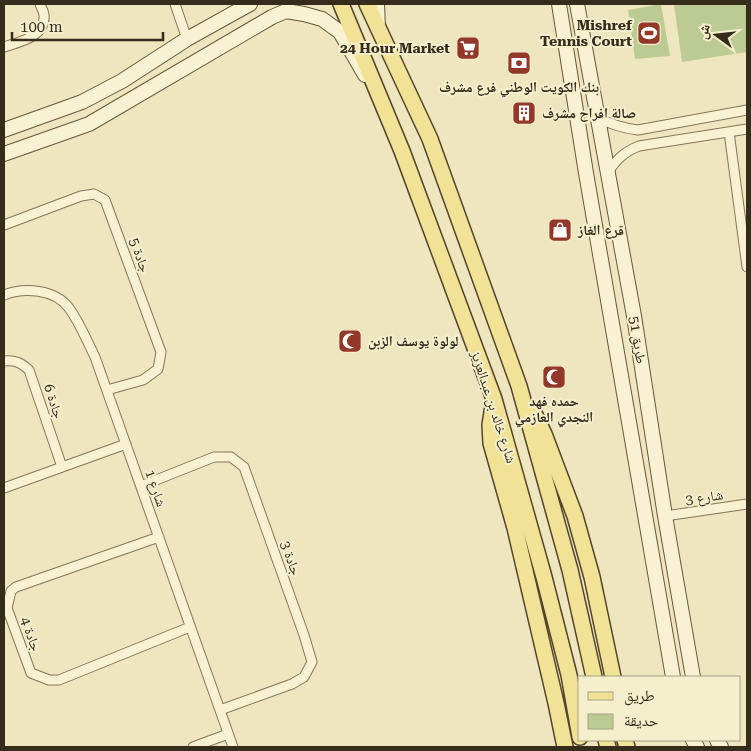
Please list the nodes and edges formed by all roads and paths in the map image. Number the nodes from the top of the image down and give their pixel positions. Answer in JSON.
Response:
{"nodes":[{"id":1,"x":40,"y":4,"type":"edge"},
{"id":2,"x":175,"y":4,"type":"edge"},
{"id":3,"x":250,"y":4,"type":"edge"},
{"id":4,"x":280,"y":4,"type":"edge"},
{"id":5,"x":341,"y":4,"type":"edge"},
{"id":6,"x":367,"y":4,"type":"edge"},
{"id":7,"x":377,"y":4,"type":"edge"},
{"id":8,"x":559,"y":4,"type":"edge"},
{"id":9,"x":577,"y":4,"type":"edge"},
{"id":10,"x":272,"y":17,"type":"junction"},
{"id":11,"x":378,"y":30,"type":"junction"},
{"id":12,"x":187,"y":39,"type":"junction"},
{"id":13,"x":4,"y":47,"type":"edge"},
{"id":14,"x":747,"y":110,"type":"edge"},
{"id":15,"x":387,"y":114,"type":"junction"},
{"id":16,"x":597,"y":117,"type":"junction"},
{"id":17,"x":747,"y":129,"type":"edge"},
{"id":18,"x":4,"y":130,"type":"edge"},
{"id":19,"x":638,"y":130,"type":"junction"},
{"id":20,"x":729,"y":132,"type":"junction"},
{"id":21,"x":639,"y":146,"type":"junction"},
{"id":22,"x":4,"y":154,"type":"edge"},
{"id":23,"x":608,"y":173,"type":"junction"},
{"id":24,"x":4,"y":225,"type":"edge"},
{"id":25,"x":747,"y":267,"type":"edge"},
{"id":26,"x":4,"y":295,"type":"edge"},
{"id":27,"x":637,"y":338,"type":"junction"},
{"id":28,"x":615,"y":342,"type":"junction"},
{"id":29,"x":640,"y":357,"type":"junction"},
{"id":30,"x":4,"y":361,"type":"edge"},
{"id":31,"x":618,"y":361,"type":"junction"},
{"id":32,"x":519,"y":386,"type":"junction"},
{"id":33,"x":107,"y":390,"type":"junction"},
{"id":34,"x":494,"y":400,"type":"junction"},
{"id":35,"x":126,"y":444,"type":"junction"},
{"id":36,"x":62,"y":467,"type":"junction"},
{"id":37,"x":141,"y":486,"type":"junction"},
{"id":38,"x":4,"y":488,"type":"edge"},
{"id":39,"x":747,"y":504,"type":"edge"},
{"id":40,"x":665,"y":516,"type":"junction"},
{"id":41,"x":159,"y":537,"type":"junction"},
{"id":42,"x":190,"y":627,"type":"junction"},
{"id":43,"x":686,"y":636,"type":"junction"},
{"id":44,"x":666,"y":640,"type":"junction"},
{"id":45,"x":594,"y":673,"type":"edge"},
{"id":46,"x":613,"y":676,"type":"edge"},
{"id":47,"x":673,"y":676,"type":"edge"},
{"id":48,"x":693,"y":676,"type":"edge"},
{"id":49,"x":220,"y":710,"type":"junction"},
{"id":50,"x":578,"y":727,"type":"edge"},
{"id":51,"x":228,"y":734,"type":"junction"},
{"id":52,"x":193,"y":747,"type":"edge"},
{"id":53,"x":233,"y":747,"type":"edge"},
{"id":54,"x":565,"y":747,"type":"edge"}],
"edges":[{"from":1,"to":13,"type":"street"},
{"from":2,"to":12,"type":"street"},
{"from":3,"to":12,"type":"street"},
{"from":4,"to":10,"type":"street"},
{"from":5,"to":15,"type":"main road","name":"شارع خالد بن عبدالعزيز"},
{"from":6,"to":11,"type":"main road","name":"شارع خالد بن عبدالعزيز"},
{"from":7,"to":11,"type":"street"},
{"from":8,"to":28,"type":"street","name":"طريق 51"},
{"from":9,"to":16,"type":"street","name":"طريق 51"},
{"from":10,"to":15,"type":"street"},
{"from":10,"to":22,"type":"street"},
{"from":11,"to":32,"type":"main road","name":"شارع خالد بن عبدالعزيز"},
{"from":12,"to":18,"type":"street"},
{"from":14,"to":19,"type":"street"},
{"from":15,"to":34,"type":"main road","name":"شارع خالد بن عبدالعزيز"},
{"from":16,"to":19,"type":"street"},
{"from":16,"to":23,"type":"street","name":"طريق 51"},
{"from":17,"to":20,"type":"street"},
{"from":19,"to":21,"type":"street"},
{"from":20,"to":21,"type":"street"},
{"from":20,"to":25,"type":"street"},
{"from":21,"to":23,"type":"street"},
{"from":23,"to":27,"type":"street","name":"طريق 51"},
{"from":24,"to":33,"type":"street","name":"جادة 5"},
{"from":26,"to":33,"type":"street","name":"شارع 1"},
{"from":27,"to":28,"type":"street"},
{"from":27,"to":29,"type":"street","name":"طريق 51"},
{"from":28,"to":31,"type":"street","name":"طريق 51"},
{"from":29,"to":31,"type":"street"},
{"from":29,"to":40,"type":"street","name":"طريق 51"},
{"from":30,"to":36,"type":"street","name":"جادة 6"},
{"from":31,"to":44,"type":"street","name":"طريق 51"},
{"from":32,"to":45,"type":"main road","name":"شارع خالد بن عبدالعزيز"},
{"from":32,"to":46,"type":"main road"},
{"from":33,"to":35,"type":"street","name":"شارع 1"},
{"from":34,"to":50,"type":"main road","name":"شارع خالد بن عبدالعزيز"},
{"from":34,"to":54,"type":"main road"},
{"from":35,"to":36,"type":"street"},
{"from":35,"to":37,"type":"street","name":"شارع 1"},
{"from":36,"to":38,"type":"street"},
{"from":37,"to":41,"type":"street","name":"شارع 1"},
{"from":37,"to":49,"type":"street","name":"جادة 3"},
{"from":39,"to":40,"type":"street","name":"شارع 3"},
{"from":40,"to":43,"type":"street","name":"طريق 51"},
{"from":41,"to":42,"type":"street","name":"شارع 1"},
{"from":41,"to":42,"type":"street","name":"جادة 4"},
{"from":42,"to":49,"type":"street","name":"شارع 1"},
{"from":43,"to":44,"type":"street"},
{"from":43,"to":48,"type":"street","name":"طريق 51"},
{"from":44,"to":47,"type":"street","name":"طريق 51"},
{"from":49,"to":51,"type":"street","name":"شارع 1"},
{"from":51,"to":52,"type":"street"},
{"from":51,"to":53,"type":"street","name":"شارع 1"}]}
